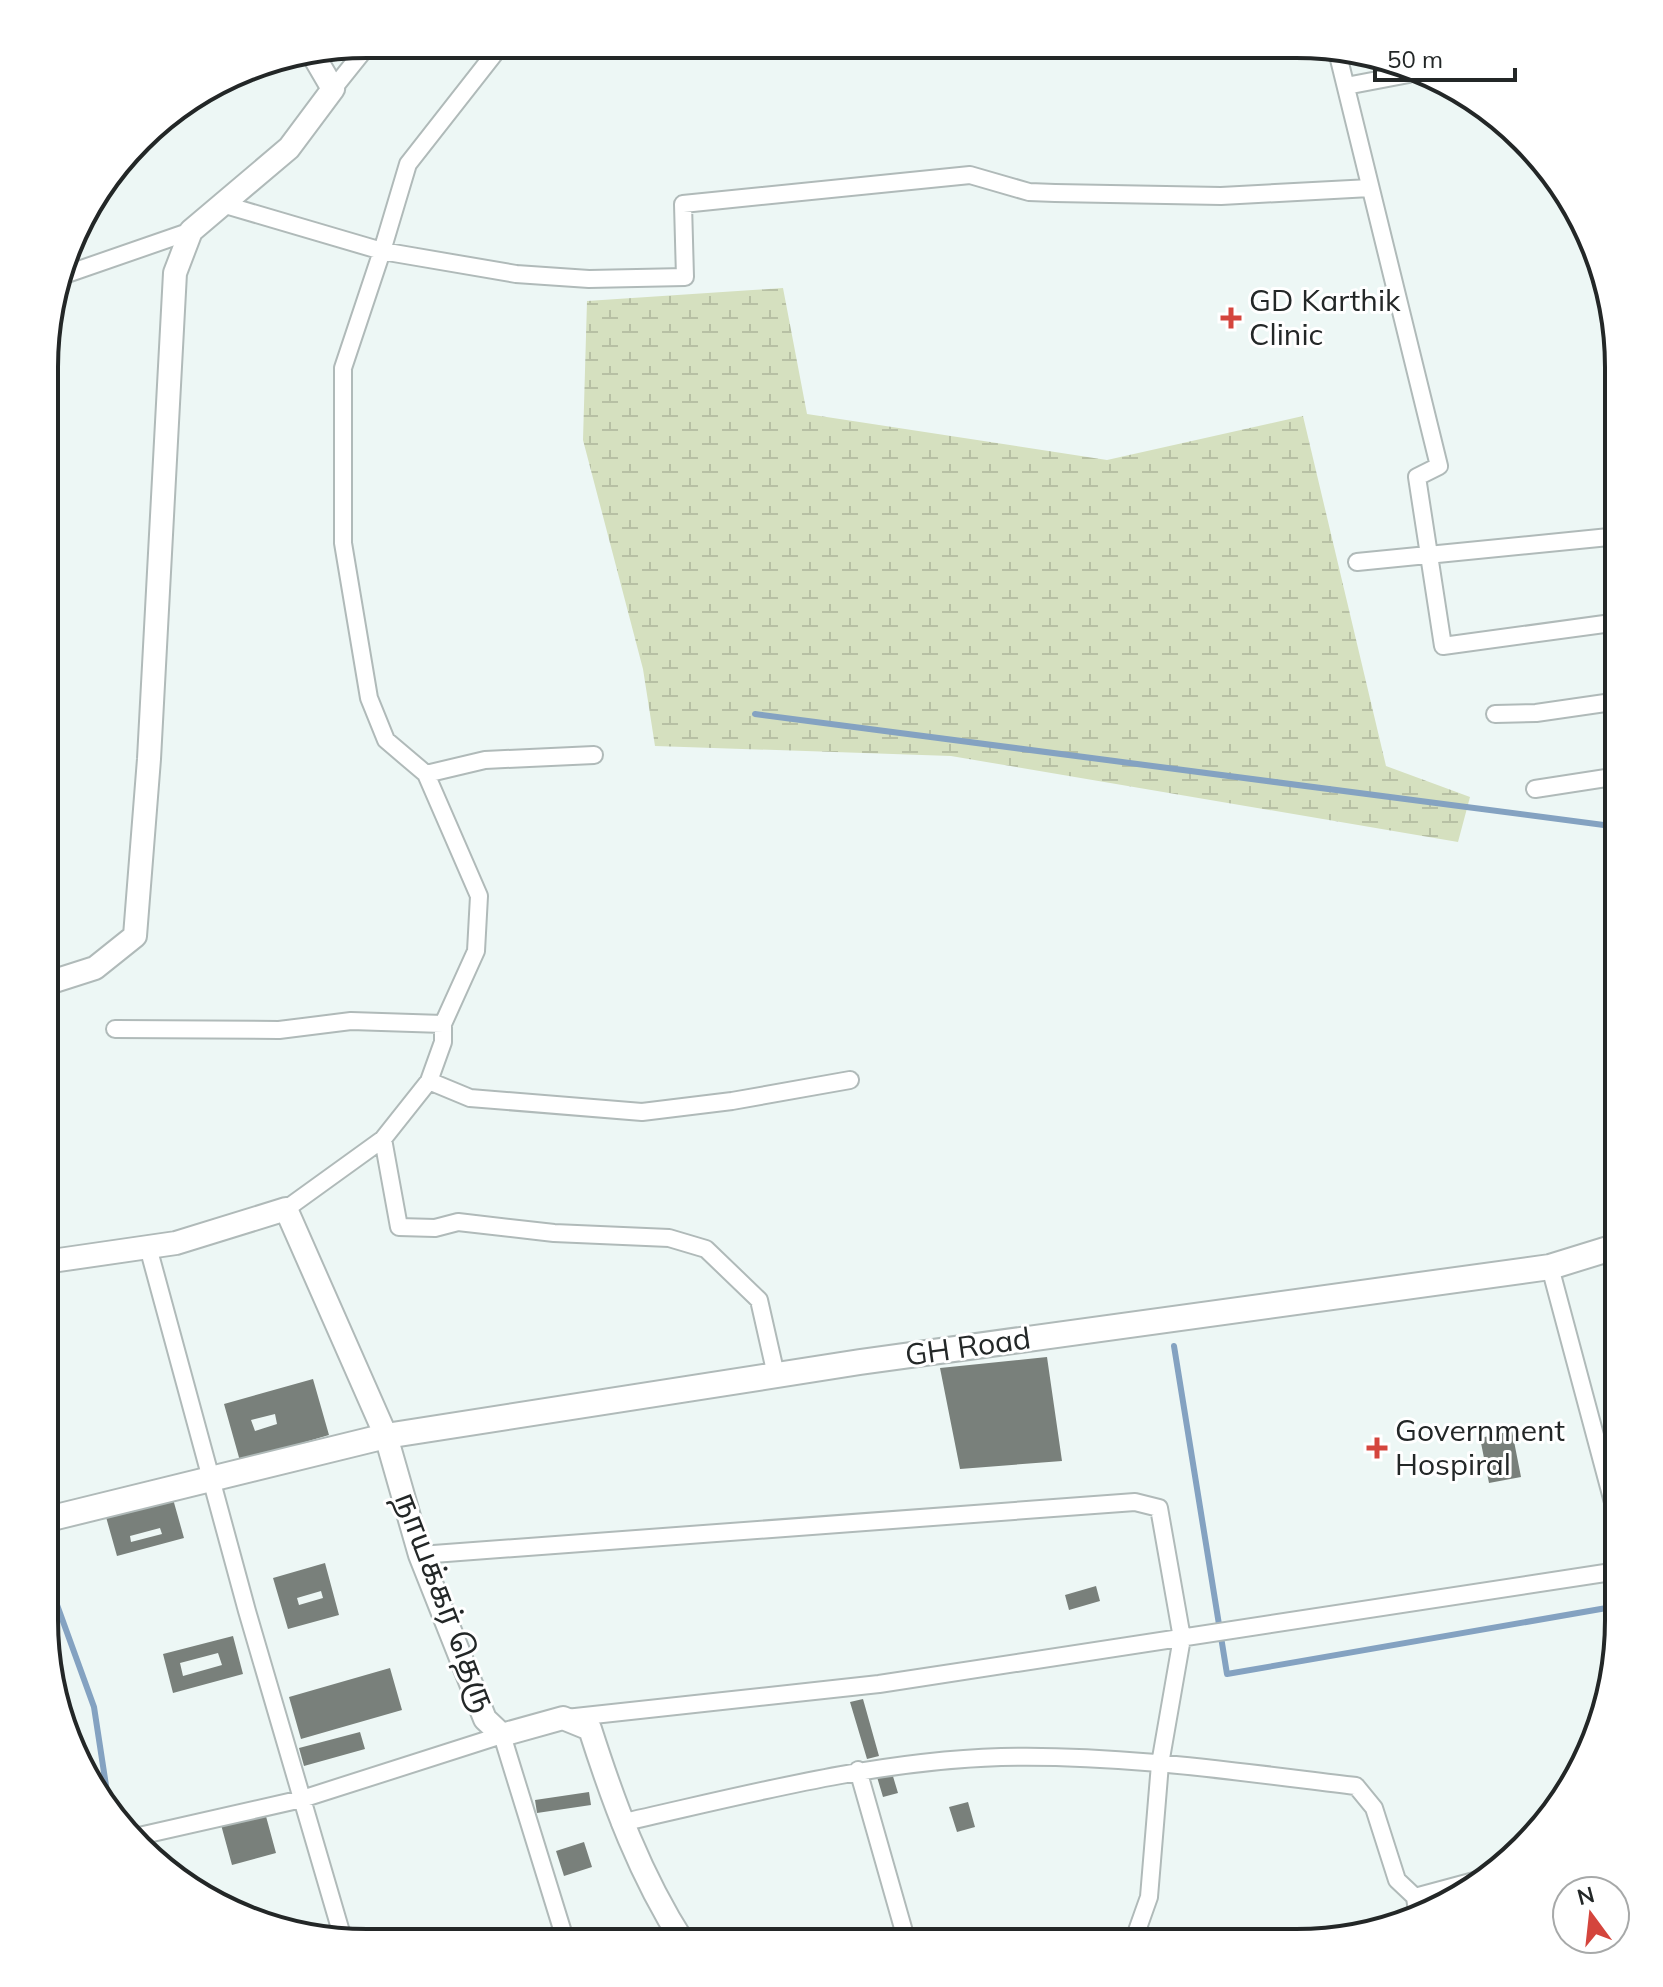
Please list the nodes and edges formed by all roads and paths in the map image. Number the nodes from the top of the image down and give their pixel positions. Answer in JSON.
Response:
{"nodes":[{"id":1,"x":357,"y":58,"type":"edge"},
{"id":2,"x":491,"y":58,"type":"edge"},
{"id":3,"x":317,"y":62,"type":"edge"},
{"id":4,"x":1340,"y":62,"type":"edge"},
{"id":5,"x":1399,"y":76,"type":"edge"},
{"id":6,"x":1346,"y":86,"type":"junction"},
{"id":7,"x":333,"y":89,"type":"junction"},
{"id":8,"x":1370,"y":188,"type":"junction"},
{"id":9,"x":222,"y":204,"type":"junction"},
{"id":10,"x":191,"y":231,"type":"junction"},
{"id":11,"x":382,"y":251,"type":"junction"},
{"id":12,"x":73,"y":272,"type":"edge"},
{"id":13,"x":1605,"y":537,"type":"edge"},
{"id":14,"x":1427,"y":555,"type":"junction"},
{"id":15,"x":1357,"y":562,"type":"dead end"},
{"id":16,"x":1605,"y":624,"type":"edge"},
{"id":17,"x":1605,"y":703,"type":"edge"},
{"id":18,"x":1495,"y":714,"type":"dead end"},
{"id":19,"x":594,"y":755,"type":"dead end"},
{"id":20,"x":426,"y":774,"type":"junction"},
{"id":21,"x":1605,"y":778,"type":"edge"},
{"id":22,"x":1535,"y":789,"type":"dead end"},
{"id":23,"x":58,"y":980,"type":"edge"},
{"id":24,"x":443,"y":1024,"type":"junction"},
{"id":25,"x":115,"y":1029,"type":"dead end"},
{"id":26,"x":850,"y":1080,"type":"dead end"},
{"id":27,"x":429,"y":1081,"type":"junction"},
{"id":28,"x":383,"y":1139,"type":"junction"},
{"id":29,"x":286,"y":1209,"type":"junction"},
{"id":30,"x":148,"y":1247,"type":"junction"},
{"id":31,"x":1605,"y":1250,"type":"edge"},
{"id":32,"x":58,"y":1260,"type":"edge"},
{"id":33,"x":1550,"y":1267,"type":"junction"},
{"id":34,"x":776,"y":1375,"type":"junction"},
{"id":35,"x":386,"y":1436,"type":"junction"},
{"id":36,"x":1605,"y":1472,"type":"edge"},
{"id":37,"x":212,"y":1478,"type":"junction"},
{"id":38,"x":58,"y":1516,"type":"edge"},
{"id":39,"x":420,"y":1555,"type":"junction"},
{"id":40,"x":1605,"y":1573,"type":"edge"},
{"id":41,"x":1182,"y":1638,"type":"junction"},
{"id":42,"x":563,"y":1718,"type":"junction"},
{"id":43,"x":502,"y":1735,"type":"junction"},
{"id":44,"x":1160,"y":1764,"type":"junction"},
{"id":45,"x":858,"y":1770,"type":"junction"},
{"id":46,"x":302,"y":1799,"type":"junction"},
{"id":47,"x":620,"y":1823,"type":"junction"},
{"id":48,"x":146,"y":1835,"type":"edge"},
{"id":49,"x":1416,"y":1904,"type":"edge"},
{"id":50,"x":340,"y":1927,"type":"edge"},
{"id":51,"x":562,"y":1929,"type":"edge"},
{"id":52,"x":675,"y":1929,"type":"edge"},
{"id":53,"x":903,"y":1929,"type":"edge"},
{"id":54,"x":1138,"y":1929,"type":"edge"}],
"edges":[{"from":1,"to":7,"type":"street"},
{"from":2,"to":11,"type":"street"},
{"from":3,"to":7,"type":"street"},
{"from":4,"to":6,"type":"street"},
{"from":5,"to":6,"type":"street"},
{"from":6,"to":8,"type":"street"},
{"from":7,"to":9,"type":"street"},
{"from":8,"to":11,"type":"street"},
{"from":8,"to":14,"type":"street"},
{"from":9,"to":10,"type":"street"},
{"from":9,"to":11,"type":"street"},
{"from":10,"to":12,"type":"street"},
{"from":10,"to":23,"type":"street"},
{"from":11,"to":20,"type":"street"},
{"from":13,"to":14,"type":"street"},
{"from":14,"to":15,"type":"street"},
{"from":14,"to":16,"type":"street"},
{"from":17,"to":18,"type":"street"},
{"from":19,"to":20,"type":"street"},
{"from":20,"to":24,"type":"street"},
{"from":21,"to":22,"type":"street"},
{"from":24,"to":25,"type":"street"},
{"from":24,"to":27,"type":"street"},
{"from":26,"to":27,"type":"street"},
{"from":27,"to":28,"type":"street"},
{"from":28,"to":29,"type":"street"},
{"from":28,"to":34,"type":"street"},
{"from":29,"to":30,"type":"street"},
{"from":29,"to":35,"type":"street","name":"நாயக்கர் தெரு"},
{"from":30,"to":32,"type":"street"},
{"from":30,"to":37,"type":"street"},
{"from":31,"to":33,"type":"main road","name":"GH Road"},
{"from":33,"to":34,"type":"main road","name":"GH Road"},
{"from":33,"to":36,"type":"street"},
{"from":34,"to":35,"type":"main road","name":"GH Road"},
{"from":35,"to":37,"type":"main road","name":"GH Road"},
{"from":35,"to":39,"type":"street","name":"நாயக்கர் தெரு"},
{"from":37,"to":38,"type":"main road","name":"GH Road"},
{"from":37,"to":46,"type":"street"},
{"from":39,"to":41,"type":"street"},
{"from":39,"to":43,"type":"street","name":"நாயக்கர் தெரு"},
{"from":40,"to":41,"type":"street"},
{"from":41,"to":42,"type":"street"},
{"from":41,"to":44,"type":"street"},
{"from":42,"to":43,"type":"street","name":"நாயக்கர் தெரு"},
{"from":42,"to":47,"type":"street"},
{"from":43,"to":46,"type":"street"},
{"from":43,"to":51,"type":"street"},
{"from":44,"to":45,"type":"street"},
{"from":44,"to":49,"type":"street"},
{"from":44,"to":54,"type":"street"},
{"from":45,"to":47,"type":"street"},
{"from":45,"to":53,"type":"street"},
{"from":46,"to":48,"type":"street"},
{"from":46,"to":50,"type":"street"},
{"from":47,"to":52,"type":"street"}]}
